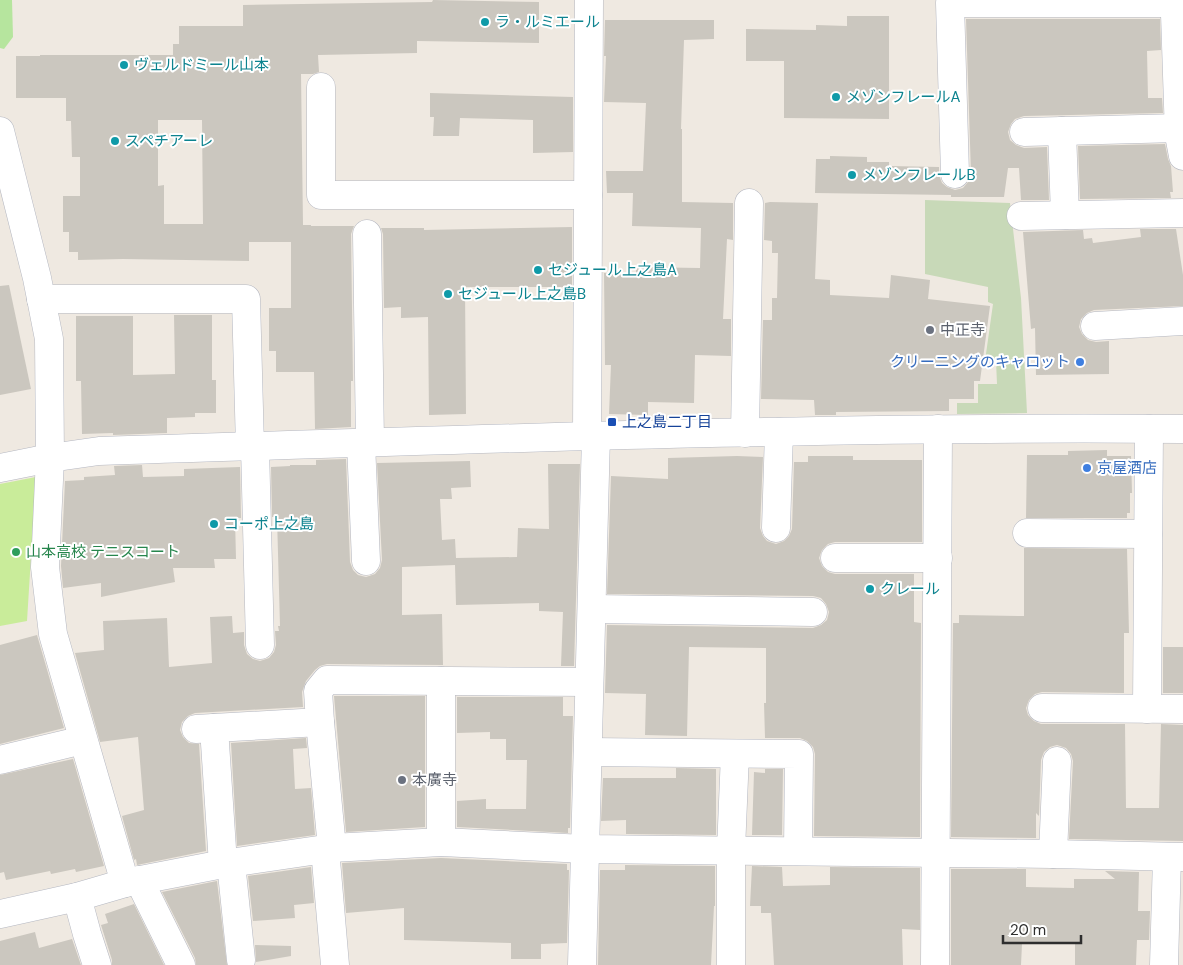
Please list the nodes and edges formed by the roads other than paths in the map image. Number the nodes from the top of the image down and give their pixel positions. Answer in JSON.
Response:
{"nodes":[{"id":1,"x":589,"y":0,"type":"edge"},
{"id":2,"x":968,"y":1,"type":"edge"},
{"id":3,"x":1169,"y":2,"type":"edge"},
{"id":4,"x":322,"y":87,"type":"dead end"},
{"id":5,"x":1179,"y":128,"type":"junction"},
{"id":6,"x":0,"y":131,"type":"edge"},
{"id":7,"x":1062,"y":131,"type":"junction"},
{"id":8,"x":1024,"y":132,"type":"dead end"},
{"id":9,"x":1183,"y":156,"type":"edge"},
{"id":10,"x":955,"y":174,"type":"dead end"},
{"id":11,"x":588,"y":195,"type":"junction"},
{"id":12,"x":749,"y":203,"type":"dead end"},
{"id":13,"x":1183,"y":212,"type":"edge"},
{"id":14,"x":1065,"y":215,"type":"junction"},
{"id":15,"x":1020,"y":216,"type":"dead end"},
{"id":16,"x":367,"y":234,"type":"dead end"},
{"id":17,"x":40,"y":298,"type":"junction"},
{"id":18,"x":1183,"y":321,"type":"edge"},
{"id":19,"x":1095,"y":326,"type":"dead end"},
{"id":20,"x":938,"y":429,"type":"junction"},
{"id":21,"x":1149,"y":429,"type":"junction"},
{"id":22,"x":1183,"y":429,"type":"edge"},
{"id":23,"x":779,"y":432,"type":"junction"},
{"id":24,"x":745,"y":433,"type":"junction"},
{"id":25,"x":592,"y":436,"type":"junction"},
{"id":26,"x":365,"y":443,"type":"junction"},
{"id":27,"x":252,"y":446,"type":"junction"},
{"id":28,"x":50,"y":458,"type":"junction"},
{"id":29,"x":0,"y":468,"type":"edge"},
{"id":30,"x":776,"y":528,"type":"dead end"},
{"id":31,"x":1027,"y":533,"type":"dead end"},
{"id":32,"x":1148,"y":534,"type":"junction"},
{"id":33,"x":835,"y":558,"type":"dead end"},
{"id":34,"x":938,"y":558,"type":"junction"},
{"id":35,"x":366,"y":561,"type":"dead end"},
{"id":36,"x":592,"y":609,"type":"junction"},
{"id":37,"x":813,"y":612,"type":"dead end"},
{"id":38,"x":260,"y":645,"type":"dead end"},
{"id":39,"x":441,"y":681,"type":"junction"},
{"id":40,"x":589,"y":682,"type":"junction"},
{"id":41,"x":1042,"y":708,"type":"dead end"},
{"id":42,"x":1147,"y":709,"type":"junction"},
{"id":43,"x":1183,"y":709,"type":"edge"},
{"id":44,"x":320,"y":722,"type":"junction"},
{"id":45,"x":83,"y":740,"type":"junction"},
{"id":46,"x":588,"y":752,"type":"junction"},
{"id":47,"x":735,"y":754,"type":"junction"},
{"id":48,"x":0,"y":760,"type":"edge"},
{"id":49,"x":1057,"y":761,"type":"dead end"},
{"id":50,"x":441,"y":842,"type":"junction"},
{"id":51,"x":328,"y":849,"type":"junction"},
{"id":52,"x":585,"y":849,"type":"junction"},
{"id":53,"x":731,"y":850,"type":"junction"},
{"id":54,"x":798,"y":851,"type":"junction"},
{"id":55,"x":936,"y":853,"type":"junction"},
{"id":56,"x":1053,"y":854,"type":"junction"},
{"id":57,"x":1175,"y":857,"type":"edge"},
{"id":58,"x":227,"y":863,"type":"junction"},
{"id":59,"x":132,"y":882,"type":"junction"},
{"id":60,"x":77,"y":897,"type":"junction"},
{"id":61,"x":0,"y":914,"type":"edge"},
{"id":62,"x":242,"y":960,"type":"dead end"},
{"id":63,"x":97,"y":965,"type":"edge"},
{"id":64,"x":181,"y":965,"type":"edge"},
{"id":65,"x":334,"y":965,"type":"edge"},
{"id":66,"x":582,"y":965,"type":"edge"},
{"id":67,"x":731,"y":965,"type":"edge"},
{"id":68,"x":935,"y":965,"type":"edge"},
{"id":69,"x":1164,"y":965,"type":"edge"}],
"edges":[{"from":1,"to":11,"type":"street"},
{"from":2,"to":3,"type":"street"},
{"from":2,"to":10,"type":"street"},
{"from":3,"to":5,"type":"street"},
{"from":4,"to":11,"type":"street"},
{"from":5,"to":7,"type":"street"},
{"from":5,"to":9,"type":"street"},
{"from":6,"to":17,"type":"street"},
{"from":7,"to":8,"type":"street"},
{"from":7,"to":14,"type":"street"},
{"from":11,"to":25,"type":"street"},
{"from":12,"to":24,"type":"street"},
{"from":13,"to":14,"type":"street"},
{"from":14,"to":15,"type":"street"},
{"from":16,"to":26,"type":"street"},
{"from":17,"to":27,"type":"street"},
{"from":17,"to":28,"type":"street"},
{"from":18,"to":19,"type":"street"},
{"from":20,"to":21,"type":"street"},
{"from":20,"to":23,"type":"street"},
{"from":20,"to":34,"type":"street"},
{"from":21,"to":22,"type":"street"},
{"from":21,"to":32,"type":"street"},
{"from":23,"to":24,"type":"street"},
{"from":23,"to":30,"type":"street"},
{"from":24,"to":25,"type":"street"},
{"from":25,"to":26,"type":"street"},
{"from":25,"to":36,"type":"street"},
{"from":26,"to":27,"type":"street"},
{"from":26,"to":35,"type":"street"},
{"from":27,"to":28,"type":"street"},
{"from":27,"to":38,"type":"street"},
{"from":28,"to":29,"type":"street"},
{"from":28,"to":45,"type":"street"},
{"from":31,"to":32,"type":"street"},
{"from":32,"to":42,"type":"street"},
{"from":33,"to":34,"type":"street"},
{"from":34,"to":55,"type":"street"},
{"from":36,"to":37,"type":"street"},
{"from":36,"to":40,"type":"street"},
{"from":39,"to":40,"type":"street"},
{"from":39,"to":44,"type":"street"},
{"from":39,"to":50,"type":"street"},
{"from":40,"to":46,"type":"street"},
{"from":41,"to":42,"type":"street"},
{"from":42,"to":43,"type":"street"},
{"from":44,"to":51,"type":"street"},
{"from":44,"to":58,"type":"street"},
{"from":45,"to":48,"type":"street"},
{"from":45,"to":59,"type":"street"},
{"from":46,"to":47,"type":"street"},
{"from":46,"to":52,"type":"street"},
{"from":47,"to":53,"type":"street"},
{"from":47,"to":54,"type":"street"},
{"from":49,"to":56,"type":"street"},
{"from":50,"to":51,"type":"street"},
{"from":50,"to":52,"type":"street"},
{"from":51,"to":58,"type":"street"},
{"from":51,"to":65,"type":"street"},
{"from":52,"to":53,"type":"street"},
{"from":52,"to":66,"type":"street"},
{"from":53,"to":54,"type":"street"},
{"from":53,"to":67,"type":"street"},
{"from":54,"to":55,"type":"street"},
{"from":55,"to":56,"type":"street"},
{"from":55,"to":68,"type":"street"},
{"from":56,"to":57,"type":"street"},
{"from":57,"to":69,"type":"street"},
{"from":58,"to":59,"type":"street"},
{"from":58,"to":62,"type":"street"},
{"from":59,"to":60,"type":"street"},
{"from":59,"to":64,"type":"street"},
{"from":60,"to":61,"type":"street"},
{"from":60,"to":63,"type":"street"}]}
